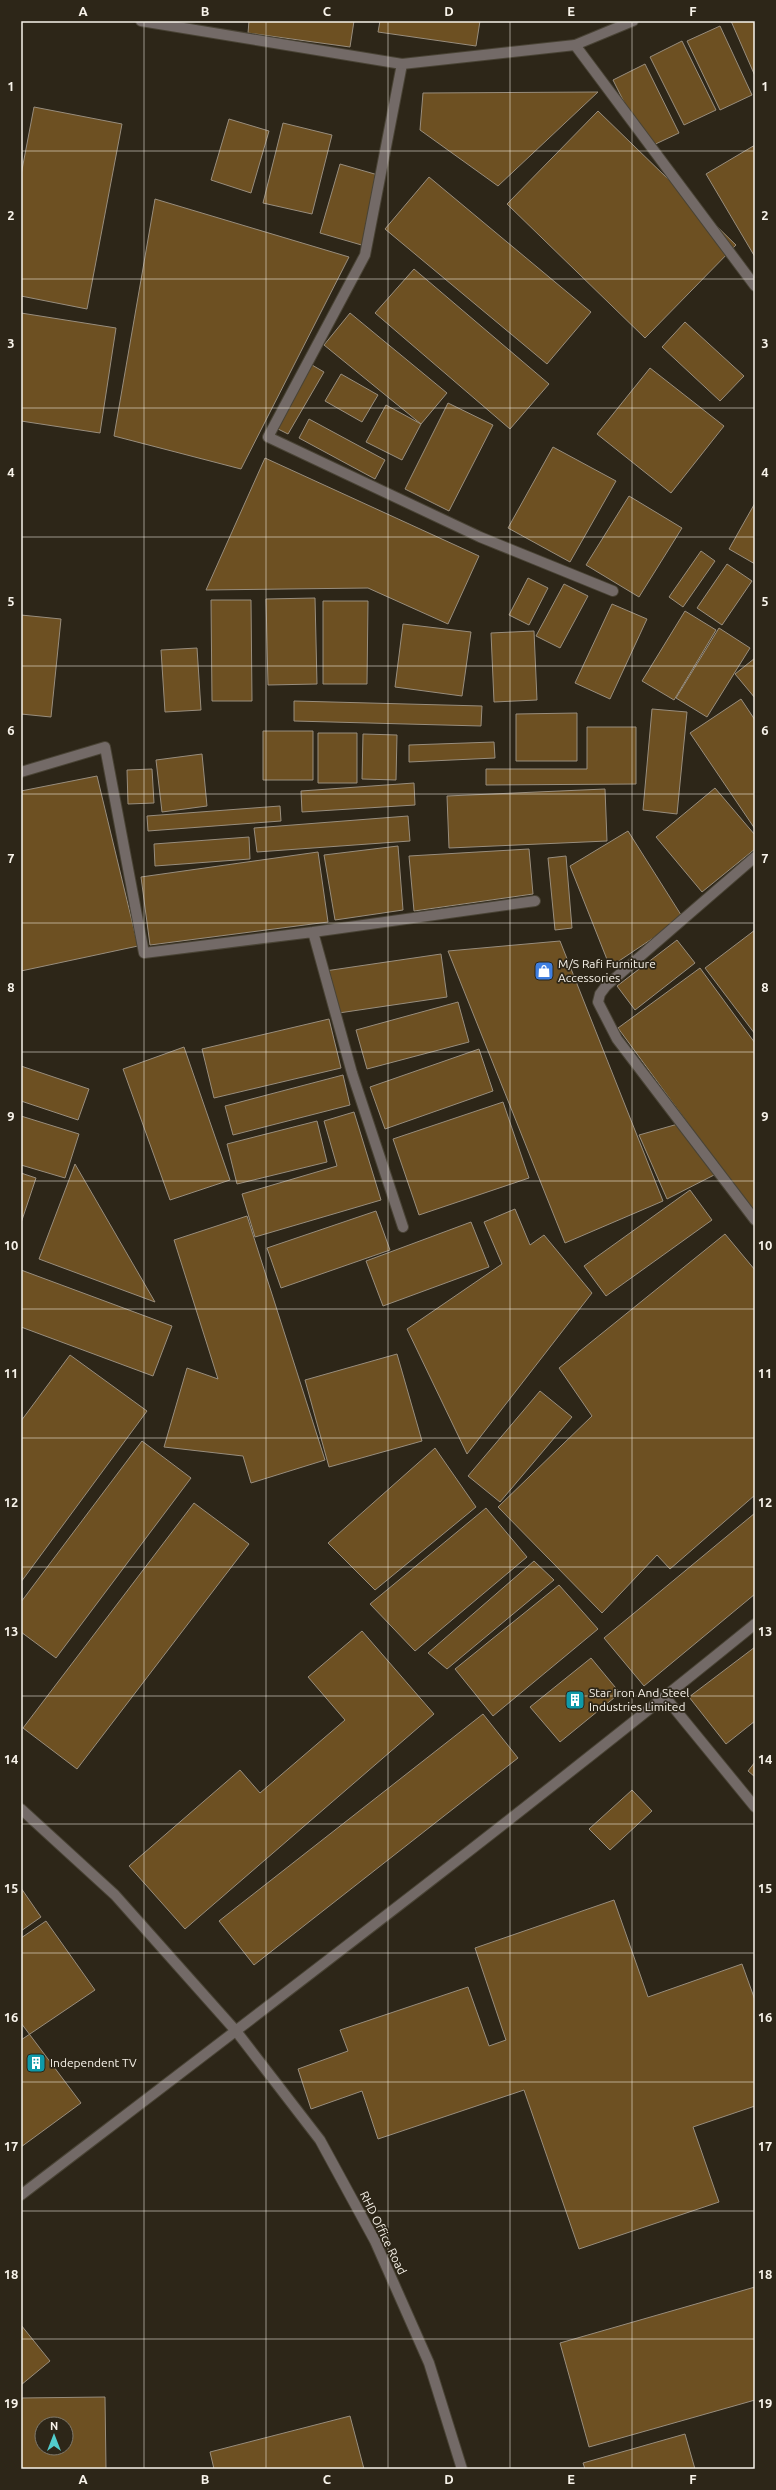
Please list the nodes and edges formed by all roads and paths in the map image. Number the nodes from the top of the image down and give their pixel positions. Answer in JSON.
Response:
{"nodes":[{"id":1,"x":141,"y":21,"type":"edge"},
{"id":2,"x":633,"y":21,"type":"edge"},
{"id":3,"x":575,"y":45,"type":"junction"},
{"id":4,"x":402,"y":64,"type":"junction"},
{"id":5,"x":755,"y":286,"type":"edge"},
{"id":6,"x":613,"y":591,"type":"dead end"},
{"id":7,"x":21,"y":772,"type":"edge"},
{"id":8,"x":754,"y":861,"type":"edge"},
{"id":9,"x":535,"y":901,"type":"dead end"},
{"id":10,"x":313,"y":932,"type":"junction"},
{"id":11,"x":755,"y":1220,"type":"edge"},
{"id":12,"x":403,"y":1227,"type":"dead end"},
{"id":13,"x":755,"y":1624,"type":"edge"},
{"id":14,"x":665,"y":1696,"type":"junction"},
{"id":15,"x":755,"y":1807,"type":"edge"},
{"id":16,"x":21,"y":1809,"type":"edge"},
{"id":17,"x":236,"y":2031,"type":"junction"},
{"id":18,"x":21,"y":2195,"type":"edge"},
{"id":19,"x":462,"y":2469,"type":"edge"}],
"edges":[{"from":1,"to":4,"type":"street"},
{"from":2,"to":3,"type":"street"},
{"from":3,"to":4,"type":"street"},
{"from":3,"to":5,"type":"street"},
{"from":4,"to":6,"type":"street"},
{"from":7,"to":10,"type":"street"},
{"from":8,"to":11,"type":"street"},
{"from":9,"to":10,"type":"street"},
{"from":10,"to":12,"type":"street"},
{"from":13,"to":14,"type":"street"},
{"from":14,"to":15,"type":"street"},
{"from":14,"to":17,"type":"street"},
{"from":16,"to":17,"type":"street","name":"RHD Office Road"},
{"from":17,"to":18,"type":"street"},
{"from":17,"to":19,"type":"street","name":"RHD Office Road"}]}
